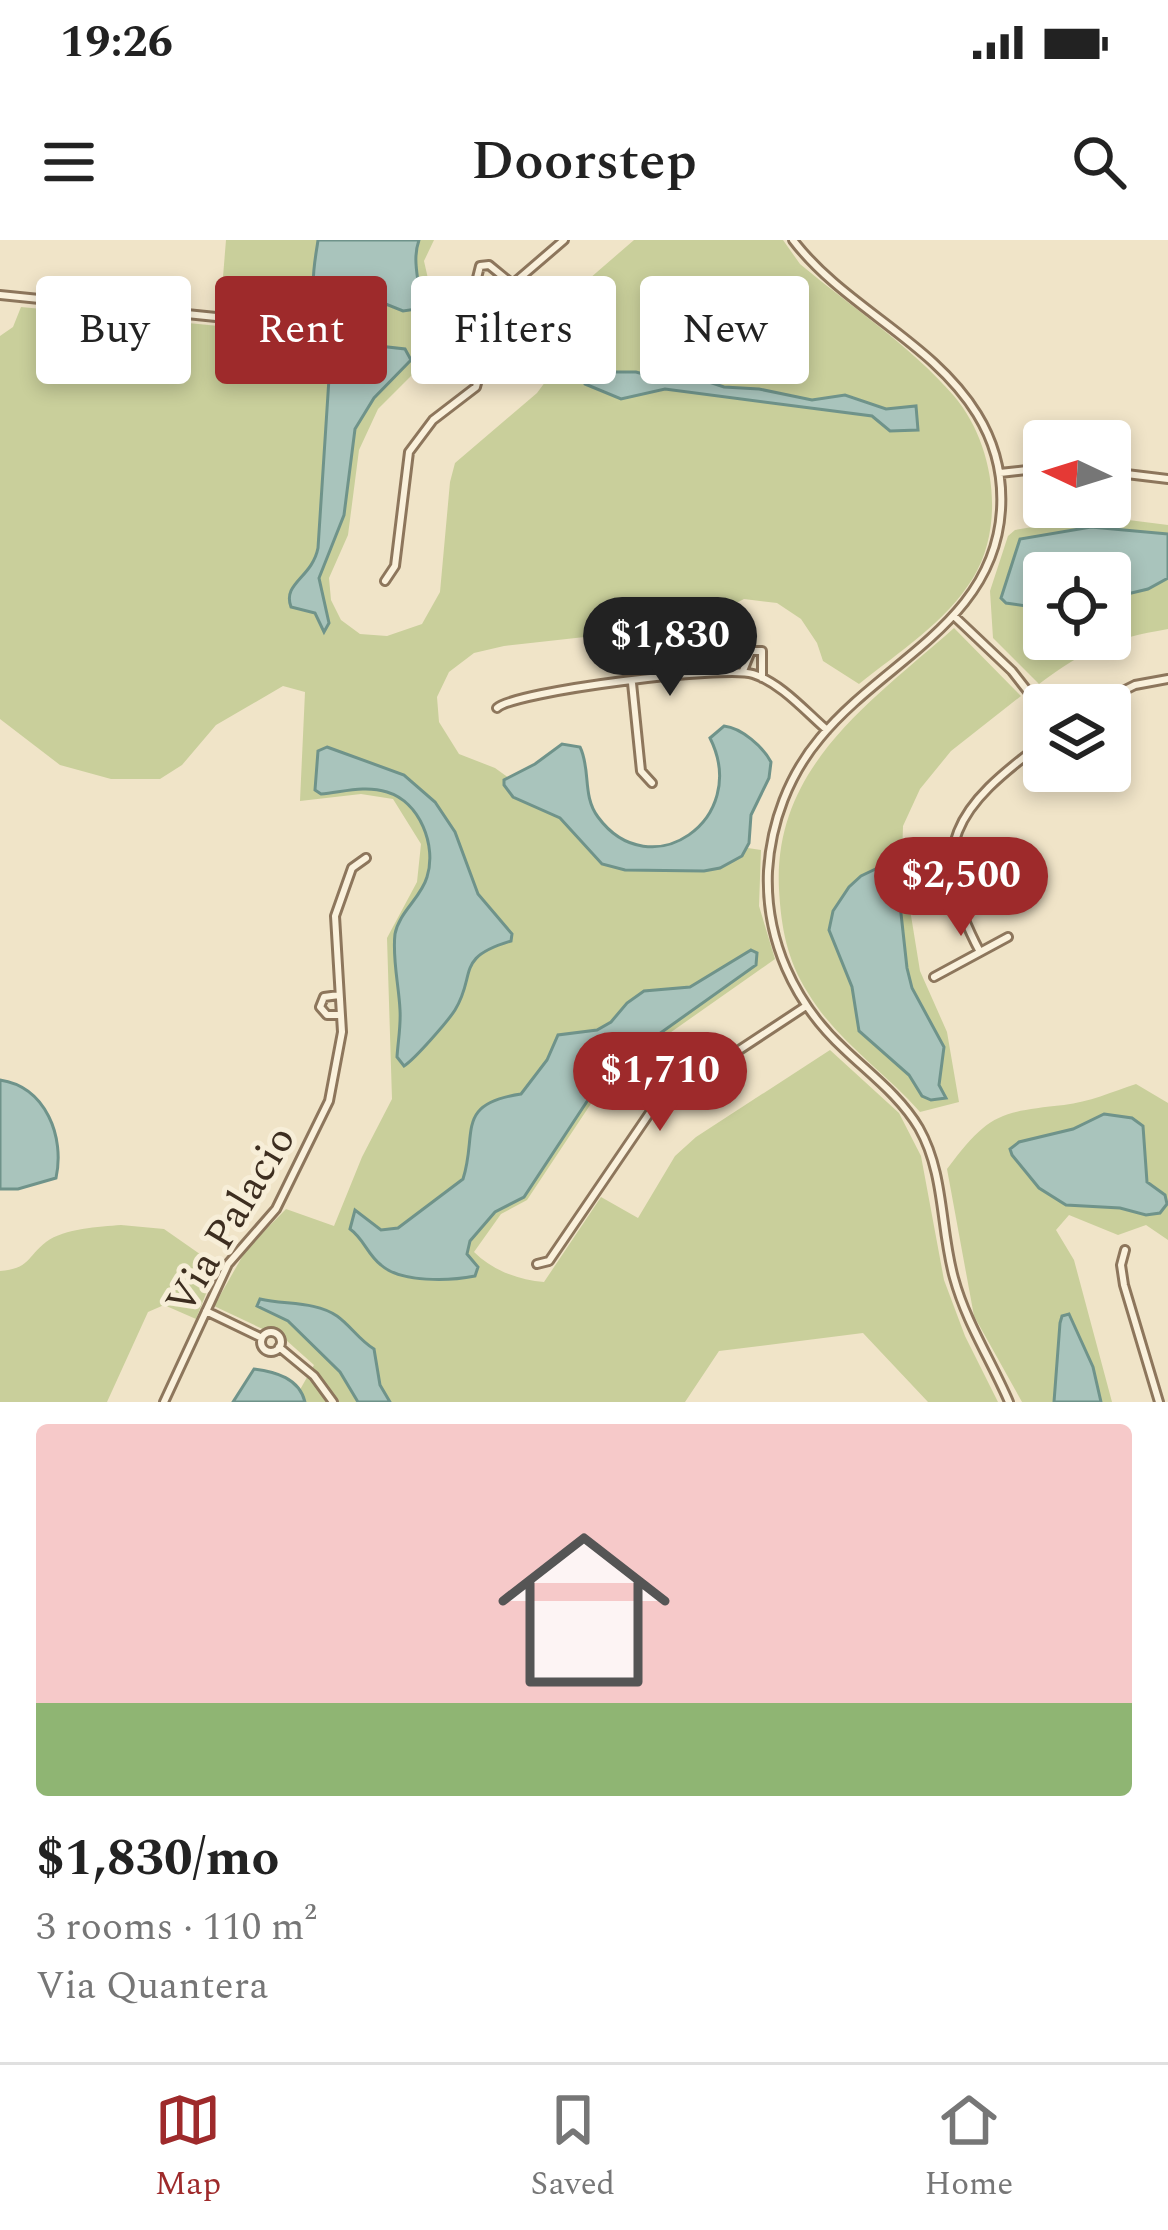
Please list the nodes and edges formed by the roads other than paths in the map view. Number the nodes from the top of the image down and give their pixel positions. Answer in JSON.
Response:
{"nodes":[{"id":1,"x":564,"y":240,"type":"edge"},
{"id":2,"x":793,"y":240,"type":"edge"},
{"id":3,"x":478,"y":276,"type":"edge"},
{"id":4,"x":503,"y":276,"type":"edge"},
{"id":5,"x":520,"y":276,"type":"edge"},
{"id":6,"x":0,"y":295,"type":"edge"},
{"id":7,"x":215,"y":317,"type":"edge"},
{"id":8,"x":477,"y":384,"type":"edge"},
{"id":9,"x":1023,"y":470,"type":"edge"},
{"id":10,"x":999,"y":473,"type":"junction"},
{"id":11,"x":1131,"y":475,"type":"edge"},
{"id":12,"x":1168,"y":479,"type":"edge"},
{"id":13,"x":385,"y":580,"type":"dead end"},
{"id":14,"x":955,"y":617,"type":"junction"},
{"id":15,"x":743,"y":671,"type":"junction"},
{"id":16,"x":762,"y":678,"type":"junction"},
{"id":17,"x":1168,"y":679,"type":"edge"},
{"id":18,"x":632,"y":682,"type":"junction"},
{"id":19,"x":1023,"y":685,"type":"edge"},
{"id":20,"x":1131,"y":687,"type":"edge"},
{"id":21,"x":497,"y":708,"type":"dead end"},
{"id":22,"x":827,"y":730,"type":"junction"},
{"id":23,"x":1023,"y":758,"type":"edge"},
{"id":24,"x":652,"y":783,"type":"dead end"},
{"id":25,"x":366,"y":858,"type":"dead end"},
{"id":26,"x":1008,"y":937,"type":"dead end"},
{"id":27,"x":980,"y":952,"type":"junction"},
{"id":28,"x":934,"y":977,"type":"dead end"},
{"id":29,"x":339,"y":995,"type":"junction"},
{"id":30,"x":806,"y":1006,"type":"junction"},
{"id":31,"x":340,"y":1015,"type":"junction"},
{"id":32,"x":1125,"y":1250,"type":"dead end"},
{"id":33,"x":537,"y":1264,"type":"dead end"},
{"id":34,"x":206,"y":1311,"type":"junction"},
{"id":35,"x":262,"y":1337,"type":"junction"},
{"id":36,"x":280,"y":1347,"type":"junction"},
{"id":37,"x":164,"y":1402,"type":"edge"},
{"id":38,"x":333,"y":1402,"type":"edge"},
{"id":39,"x":1009,"y":1402,"type":"edge"},
{"id":40,"x":1159,"y":1402,"type":"edge"}],
"edges":[{"from":1,"to":5,"type":"street"},
{"from":2,"to":10,"type":"street"},
{"from":3,"to":4,"type":"street"},
{"from":6,"to":7,"type":"street"},
{"from":8,"to":13,"type":"street"},
{"from":9,"to":10,"type":"street"},
{"from":10,"to":14,"type":"street"},
{"from":11,"to":12,"type":"street"},
{"from":14,"to":19,"type":"street"},
{"from":14,"to":22,"type":"street"},
{"from":15,"to":16,"type":"street"},
{"from":15,"to":16,"type":"street"},
{"from":15,"to":18,"type":"street"},
{"from":16,"to":22,"type":"street"},
{"from":17,"to":20,"type":"street"},
{"from":18,"to":21,"type":"street"},
{"from":18,"to":24,"type":"street"},
{"from":22,"to":30,"type":"street"},
{"from":23,"to":27,"type":"street"},
{"from":25,"to":29,"type":"street","name":"Via Palacio"},
{"from":26,"to":27,"type":"street"},
{"from":27,"to":28,"type":"street"},
{"from":29,"to":31,"type":"street","name":"Via Palacio"},
{"from":29,"to":31,"type":"street"},
{"from":30,"to":33,"type":"street"},
{"from":30,"to":39,"type":"street"},
{"from":31,"to":34,"type":"street","name":"Via Palacio"},
{"from":32,"to":40,"type":"street"},
{"from":34,"to":35,"type":"street"},
{"from":34,"to":37,"type":"street","name":"Via Palacio"},
{"from":35,"to":36,"type":"street"},
{"from":35,"to":36,"type":"street"},
{"from":36,"to":38,"type":"street"}]}
